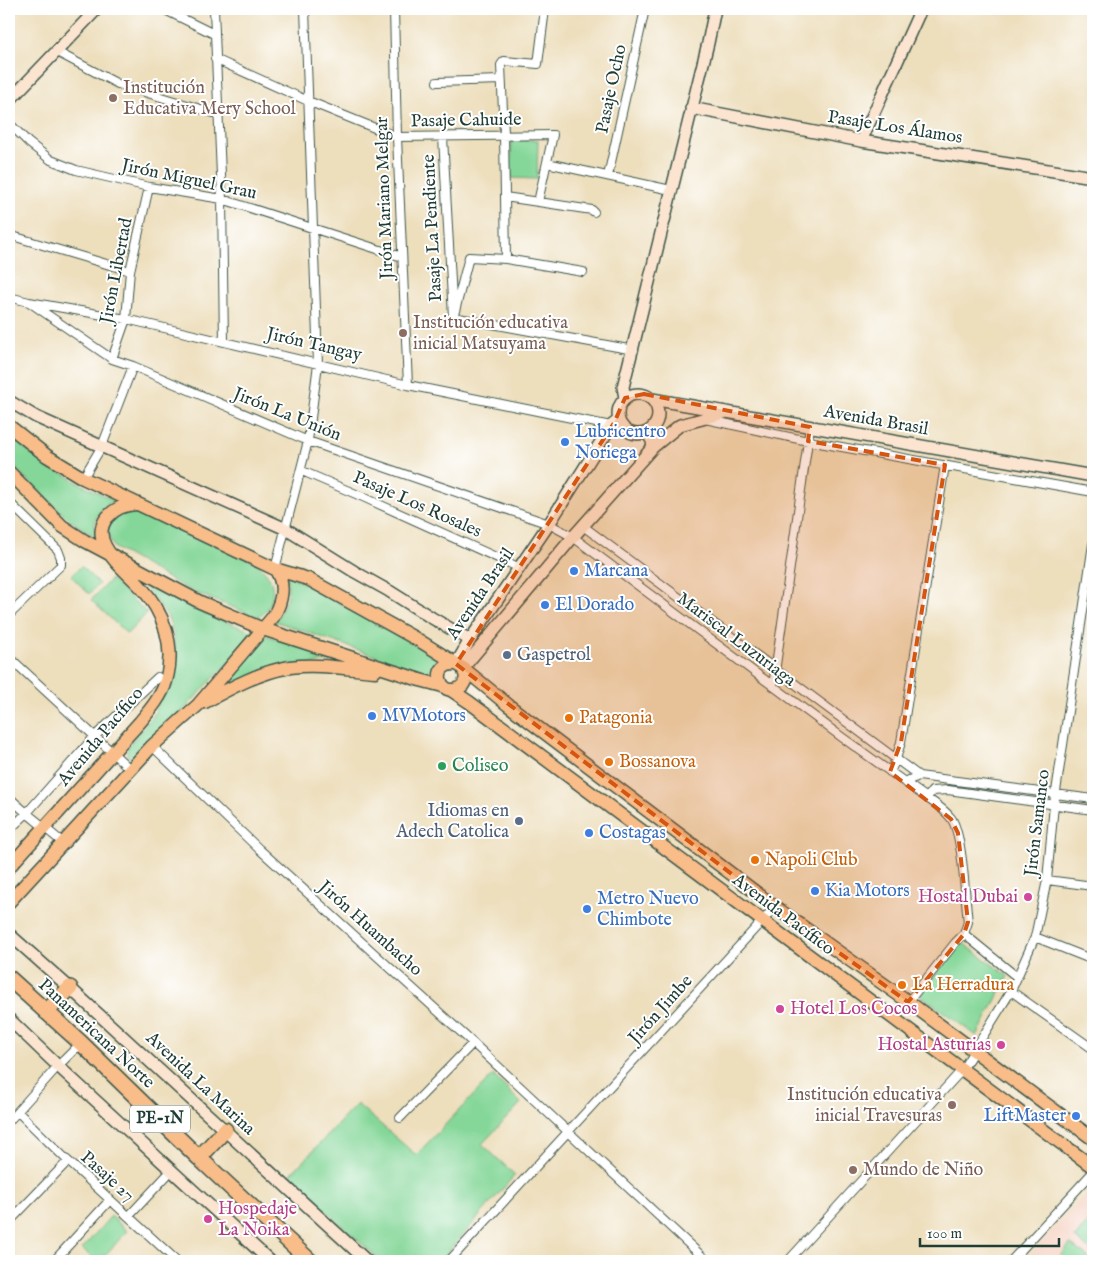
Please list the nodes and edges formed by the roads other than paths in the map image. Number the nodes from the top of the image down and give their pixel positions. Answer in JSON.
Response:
{"nodes":[{"id":1,"x":97,"y":9,"type":"edge"},
{"id":2,"x":162,"y":9,"type":"edge"},
{"id":3,"x":214,"y":9,"type":"edge"},
{"id":4,"x":305,"y":9,"type":"edge"},
{"id":5,"x":394,"y":9,"type":"edge"},
{"id":6,"x":545,"y":9,"type":"edge"},
{"id":7,"x":645,"y":9,"type":"edge"},
{"id":8,"x":715,"y":9,"type":"edge"},
{"id":9,"x":921,"y":9,"type":"edge"},
{"id":10,"x":214,"y":34,"type":"junction"},
{"id":11,"x":57,"y":52,"type":"junction"},
{"id":12,"x":215,"y":59,"type":"junction"},
{"id":13,"x":502,"y":80,"type":"junction"},
{"id":14,"x":437,"y":82,"type":"dead end"},
{"id":15,"x":9,"y":101,"type":"edge"},
{"id":16,"x":308,"y":101,"type":"junction"},
{"id":17,"x":691,"y":108,"type":"junction"},
{"id":18,"x":217,"y":114,"type":"junction"},
{"id":19,"x":9,"y":123,"type":"edge"},
{"id":20,"x":504,"y":134,"type":"junction"},
{"id":21,"x":397,"y":137,"type":"junction"},
{"id":22,"x":443,"y":137,"type":"junction"},
{"id":23,"x":861,"y":141,"type":"junction"},
{"id":24,"x":547,"y":163,"type":"junction"},
{"id":25,"x":608,"y":176,"type":"junction"},
{"id":26,"x":1093,"y":177,"type":"edge"},
{"id":27,"x":149,"y":187,"type":"junction"},
{"id":28,"x":671,"y":190,"type":"junction"},
{"id":29,"x":505,"y":197,"type":"junction"},
{"id":30,"x":222,"y":199,"type":"junction"},
{"id":31,"x":538,"y":202,"type":"junction"},
{"id":32,"x":594,"y":212,"type":"dead end"},
{"id":33,"x":313,"y":227,"type":"junction"},
{"id":34,"x":9,"y":235,"type":"edge"},
{"id":35,"x":402,"y":257,"type":"junction"},
{"id":36,"x":506,"y":259,"type":"junction"},
{"id":37,"x":130,"y":271,"type":"junction"},
{"id":38,"x":583,"y":272,"type":"dead end"},
{"id":39,"x":9,"y":297,"type":"edge"},
{"id":40,"x":29,"y":302,"type":"junction"},
{"id":41,"x":453,"y":317,"type":"junction"},
{"id":42,"x":126,"y":319,"type":"junction"},
{"id":43,"x":224,"y":342,"type":"junction"},
{"id":44,"x":634,"y":350,"type":"junction"},
{"id":45,"x":112,"y":360,"type":"junction"},
{"id":46,"x":318,"y":364,"type":"junction"},
{"id":47,"x":133,"y":366,"type":"junction"},
{"id":48,"x":408,"y":385,"type":"junction"},
{"id":49,"x":625,"y":398,"type":"junction"},
{"id":50,"x":652,"y":399,"type":"junction"},
{"id":51,"x":9,"y":401,"type":"edge"},
{"id":52,"x":728,"y":412,"type":"junction"},
{"id":53,"x":703,"y":419,"type":"junction"},
{"id":54,"x":615,"y":423,"type":"junction"},
{"id":55,"x":680,"y":425,"type":"junction"},
{"id":56,"x":9,"y":426,"type":"edge"},
{"id":57,"x":810,"y":427,"type":"junction"},
{"id":58,"x":649,"y":430,"type":"junction"},
{"id":59,"x":308,"y":441,"type":"junction"},
{"id":60,"x":808,"y":441,"type":"junction"},
{"id":61,"x":102,"y":446,"type":"junction"},
{"id":62,"x":653,"y":447,"type":"junction"},
{"id":63,"x":945,"y":466,"type":"junction"},
{"id":64,"x":302,"y":471,"type":"junction"},
{"id":65,"x":9,"y":472,"type":"edge"},
{"id":66,"x":1093,"y":476,"type":"edge"},
{"id":67,"x":83,"y":478,"type":"junction"},
{"id":68,"x":1093,"y":492,"type":"edge"},
{"id":69,"x":9,"y":502,"type":"edge"},
{"id":70,"x":136,"y":504,"type":"junction"},
{"id":71,"x":549,"y":524,"type":"junction"},
{"id":72,"x":583,"y":526,"type":"junction"},
{"id":73,"x":286,"y":529,"type":"junction"},
{"id":74,"x":573,"y":537,"type":"junction"},
{"id":75,"x":1093,"y":544,"type":"edge"},
{"id":76,"x":111,"y":556,"type":"junction"},
{"id":77,"x":520,"y":568,"type":"junction"},
{"id":78,"x":275,"y":569,"type":"junction"},
{"id":79,"x":9,"y":615,"type":"edge"},
{"id":80,"x":263,"y":629,"type":"junction"},
{"id":81,"x":470,"y":640,"type":"junction"},
{"id":82,"x":9,"y":657,"type":"edge"},
{"id":83,"x":460,"y":666,"type":"junction"},
{"id":84,"x":775,"y":669,"type":"junction"},
{"id":85,"x":397,"y":673,"type":"junction"},
{"id":86,"x":158,"y":677,"type":"dead end"},
{"id":87,"x":773,"y":686,"type":"junction"},
{"id":88,"x":447,"y":688,"type":"junction"},
{"id":89,"x":198,"y":705,"type":"junction"},
{"id":90,"x":94,"y":737,"type":"junction"},
{"id":91,"x":152,"y":746,"type":"junction"},
{"id":92,"x":112,"y":754,"type":"junction"},
{"id":93,"x":896,"y":759,"type":"junction"},
{"id":94,"x":130,"y":770,"type":"junction"},
{"id":95,"x":890,"y":772,"type":"junction"},
{"id":96,"x":918,"y":776,"type":"junction"},
{"id":97,"x":904,"y":782,"type":"junction"},
{"id":98,"x":1056,"y":793,"type":"junction"},
{"id":99,"x":9,"y":797,"type":"edge"},
{"id":100,"x":927,"y":798,"type":"junction"},
{"id":101,"x":1093,"y":799,"type":"edge"},
{"id":102,"x":1054,"y":805,"type":"junction"},
{"id":103,"x":1093,"y":810,"type":"edge"},
{"id":104,"x":26,"y":814,"type":"junction"},
{"id":105,"x":46,"y":828,"type":"junction"},
{"id":106,"x":9,"y":830,"type":"edge"},
{"id":107,"x":62,"y":843,"type":"junction"},
{"id":108,"x":9,"y":867,"type":"edge"},
{"id":109,"x":1047,"y":880,"type":"junction"},
{"id":110,"x":1093,"y":886,"type":"edge"},
{"id":111,"x":9,"y":902,"type":"edge"},
{"id":112,"x":775,"y":907,"type":"junction"},
{"id":113,"x":762,"y":921,"type":"junction"},
{"id":114,"x":9,"y":934,"type":"edge"},
{"id":115,"x":964,"y":934,"type":"junction"},
{"id":116,"x":1035,"y":937,"type":"junction"},
{"id":117,"x":1093,"y":960,"type":"edge"},
{"id":118,"x":1017,"y":977,"type":"junction"},
{"id":119,"x":9,"y":978,"type":"edge"},
{"id":120,"x":70,"y":988,"type":"junction"},
{"id":121,"x":1011,"y":991,"type":"junction"},
{"id":122,"x":908,"y":1002,"type":"junction"},
{"id":123,"x":46,"y":1012,"type":"junction"},
{"id":124,"x":892,"y":1018,"type":"junction"},
{"id":125,"x":9,"y":1019,"type":"edge"},
{"id":126,"x":82,"y":1043,"type":"junction"},
{"id":127,"x":473,"y":1043,"type":"junction"},
{"id":128,"x":1093,"y":1048,"type":"edge"},
{"id":129,"x":974,"y":1052,"type":"junction"},
{"id":130,"x":58,"y":1066,"type":"junction"},
{"id":131,"x":962,"y":1070,"type":"junction"},
{"id":132,"x":18,"y":1112,"type":"junction"},
{"id":133,"x":400,"y":1118,"type":"dead end"},
{"id":134,"x":9,"y":1121,"type":"edge"},
{"id":135,"x":225,"y":1130,"type":"junction"},
{"id":136,"x":569,"y":1133,"type":"junction"},
{"id":137,"x":1093,"y":1139,"type":"edge"},
{"id":138,"x":199,"y":1158,"type":"junction"},
{"id":139,"x":68,"y":1161,"type":"junction"},
{"id":140,"x":1093,"y":1167,"type":"edge"},
{"id":141,"x":171,"y":1171,"type":"junction"},
{"id":142,"x":1093,"y":1172,"type":"edge"},
{"id":143,"x":110,"y":1200,"type":"junction"},
{"id":144,"x":129,"y":1216,"type":"junction"},
{"id":145,"x":9,"y":1222,"type":"edge"},
{"id":146,"x":54,"y":1261,"type":"edge"},
{"id":147,"x":177,"y":1261,"type":"edge"},
{"id":148,"x":270,"y":1261,"type":"edge"},
{"id":149,"x":310,"y":1261,"type":"edge"},
{"id":150,"x":367,"y":1261,"type":"edge"},
{"id":151,"x":449,"y":1261,"type":"edge"},
{"id":152,"x":707,"y":1261,"type":"edge"},
{"id":153,"x":788,"y":1261,"type":"edge"},
{"id":154,"x":1011,"y":1261,"type":"edge"}],
"edges":[{"from":1,"to":11,"type":"main road"},
{"from":2,"to":10,"type":"street"},
{"from":3,"to":10,"type":"street"},
{"from":4,"to":16,"type":"street"},
{"from":5,"to":21,"type":"street","name":"Jirón Mariano Melgar"},
{"from":6,"to":13,"type":"street"},
{"from":7,"to":25,"type":"street","name":"Pasaje Ocho"},
{"from":8,"to":17,"type":"main road"},
{"from":9,"to":23,"type":"main road"},
{"from":10,"to":12,"type":"street"},
{"from":11,"to":15,"type":"main road"},
{"from":11,"to":18,"type":"street"},
{"from":12,"to":16,"type":"street","name":"Pasaje Cahuide"},
{"from":12,"to":18,"type":"street"},
{"from":13,"to":14,"type":"street"},
{"from":13,"to":20,"type":"street"},
{"from":16,"to":21,"type":"street","name":"Pasaje Cahuide"},
{"from":16,"to":33,"type":"street"},
{"from":17,"to":23,"type":"main road","name":"Pasaje Los Álamos"},
{"from":17,"to":28,"type":"main road"},
{"from":18,"to":30,"type":"street"},
{"from":19,"to":27,"type":"street","name":"Jirón Miguel Grau"},
{"from":20,"to":22,"type":"street","name":"Pasaje Cahuide"},
{"from":20,"to":24,"type":"street","name":"Pasaje Cahuide"},
{"from":20,"to":29,"type":"street"},
{"from":21,"to":22,"type":"street","name":"Pasaje Cahuide"},
{"from":21,"to":35,"type":"street","name":"Jirón Mariano Melgar"},
{"from":22,"to":41,"type":"street","name":"Pasaje La Pendiente"},
{"from":23,"to":26,"type":"main road","name":"Pasaje Los Álamos"},
{"from":24,"to":25,"type":"street"},
{"from":24,"to":31,"type":"street"},
{"from":25,"to":28,"type":"street"},
{"from":27,"to":30,"type":"street","name":"Jirón Miguel Grau"},
{"from":27,"to":37,"type":"street","name":"Jirón Libertad"},
{"from":28,"to":44,"type":"main road"},
{"from":29,"to":31,"type":"street"},
{"from":29,"to":36,"type":"street"},
{"from":30,"to":33,"type":"street","name":"Jirón Miguel Grau"},
{"from":30,"to":43,"type":"street"},
{"from":31,"to":32,"type":"street"},
{"from":33,"to":35,"type":"street","name":"Jirón Miguel Grau"},
{"from":33,"to":46,"type":"street"},
{"from":34,"to":37,"type":"street"},
{"from":35,"to":48,"type":"street","name":"Jirón Mariano Melgar"},
{"from":36,"to":38,"type":"street"},
{"from":36,"to":41,"type":"street"},
{"from":37,"to":42,"type":"street","name":"Jirón Libertad"},
{"from":39,"to":40,"type":"street","name":"Jirón Tangay"},
{"from":40,"to":42,"type":"street","name":"Jirón Tangay"},
{"from":40,"to":45,"type":"street","name":"Jirón La Unión"},
{"from":41,"to":44,"type":"street"},
{"from":42,"to":43,"type":"street","name":"Jirón Tangay"},
{"from":42,"to":45,"type":"street","name":"Jirón Libertad"},
{"from":43,"to":46,"type":"street","name":"Jirón Tangay"},
{"from":44,"to":49,"type":"main road"},
{"from":45,"to":47,"type":"street","name":"Jirón La Unión"},
{"from":46,"to":48,"type":"street","name":"Jirón Tangay"},
{"from":46,"to":59,"type":"street"},
{"from":47,"to":59,"type":"street","name":"Jirón La Unión"},
{"from":47,"to":61,"type":"street"},
{"from":48,"to":54,"type":"street","name":"Jirón Tangay"},
{"from":49,"to":50,"type":"main road"},
{"from":49,"to":54,"type":"main road"},
{"from":50,"to":52,"type":"main road","name":"Avenida Brasil"},
{"from":50,"to":58,"type":"main road"},
{"from":51,"to":61,"type":"main road"},
{"from":52,"to":53,"type":"main road"},
{"from":52,"to":57,"type":"main road","name":"Avenida Brasil"},
{"from":53,"to":55,"type":"main road"},
{"from":53,"to":60,"type":"street"},
{"from":54,"to":58,"type":"main road"},
{"from":54,"to":71,"type":"main road","name":"Avenida Brasil"},
{"from":55,"to":58,"type":"main road"},
{"from":55,"to":62,"type":"main road"},
{"from":56,"to":67,"type":"main road","name":"Avenida Pacífico"},
{"from":57,"to":60,"type":"street"},
{"from":57,"to":66,"type":"main road","name":"Avenida Brasil"},
{"from":58,"to":62,"type":"main road"},
{"from":59,"to":64,"type":"street"},
{"from":59,"to":71,"type":"street","name":"Jirón La Unión"},
{"from":60,"to":63,"type":"street"},
{"from":60,"to":84,"type":"street"},
{"from":61,"to":67,"type":"street"},
{"from":61,"to":73,"type":"main road"},
{"from":62,"to":72,"type":"main road"},
{"from":63,"to":68,"type":"street"},
{"from":63,"to":93,"type":"street"},
{"from":64,"to":73,"type":"street"},
{"from":64,"to":77,"type":"street","name":"Pasaje Los Rosales"},
{"from":65,"to":76,"type":"main road"},
{"from":67,"to":70,"type":"main road","name":"Avenida Pacífico"},
{"from":69,"to":79,"type":"street"},
{"from":70,"to":76,"type":"main road"},
{"from":70,"to":78,"type":"main road","name":"Avenida Pacífico"},
{"from":71,"to":74,"type":"street","name":"Mariscal Luzuriaga"},
{"from":71,"to":77,"type":"main road","name":"Avenida Brasil"},
{"from":72,"to":74,"type":"main road"},
{"from":72,"to":84,"type":"street","name":"Mariscal Luzuriaga"},
{"from":73,"to":78,"type":"street"},
{"from":73,"to":81,"type":"main road"},
{"from":74,"to":83,"type":"main road"},
{"from":74,"to":87,"type":"street","name":"Mariscal Luzuriaga"},
{"from":75,"to":98,"type":"street","name":"Jirón Samanco"},
{"from":76,"to":80,"type":"main road","name":"Avenida Pacífico"},
{"from":76,"to":92,"type":"main road","name":"Avenida Pacífico"},
{"from":77,"to":81,"type":"main road","name":"Avenida Brasil"},
{"from":78,"to":80,"type":"main road"},
{"from":78,"to":83,"type":"main road","name":"Avenida Pacífico"},
{"from":80,"to":85,"type":"main road","name":"Avenida Pacífico"},
{"from":80,"to":89,"type":"main road"},
{"from":81,"to":83,"type":"main road","name":"Avenida Brasil"},
{"from":82,"to":90,"type":"street"},
{"from":83,"to":88,"type":"main road"},
{"from":83,"to":88,"type":"main road"},
{"from":83,"to":112,"type":"main road","name":"Avenida Pacífico"},
{"from":84,"to":87,"type":"street"},
{"from":84,"to":93,"type":"street","name":"Mariscal Luzuriaga"},
{"from":85,"to":88,"type":"main road","name":"Avenida Pacífico"},
{"from":85,"to":89,"type":"main road"},
{"from":86,"to":90,"type":"street"},
{"from":87,"to":95,"type":"street","name":"Mariscal Luzuriaga"},
{"from":88,"to":113,"type":"main road","name":"Avenida Pacífico"},
{"from":89,"to":91,"type":"main road"},
{"from":90,"to":92,"type":"street"},
{"from":90,"to":104,"type":"street"},
{"from":91,"to":94,"type":"main road"},
{"from":91,"to":127,"type":"street","name":"Jirón Huambacho"},
{"from":92,"to":94,"type":"street"},
{"from":92,"to":105,"type":"main road","name":"Avenida Pacífico"},
{"from":93,"to":95,"type":"street"},
{"from":93,"to":96,"type":"street","name":"Mariscal Luzuriaga"},
{"from":94,"to":107,"type":"main road"},
{"from":95,"to":97,"type":"street","name":"Mariscal Luzuriaga"},
{"from":96,"to":97,"type":"street"},
{"from":96,"to":98,"type":"street"},
{"from":97,"to":100,"type":"street","name":"Mariscal Luzuriaga"},
{"from":98,"to":101,"type":"street"},
{"from":98,"to":102,"type":"street","name":"Jirón Samanco"},
{"from":99,"to":104,"type":"street"},
{"from":100,"to":102,"type":"street"},
{"from":100,"to":115,"type":"street","name":"Mariscal Luzuriaga"},
{"from":102,"to":103,"type":"street"},
{"from":102,"to":109,"type":"street","name":"Jirón Samanco"},
{"from":104,"to":105,"type":"street"},
{"from":104,"to":106,"type":"street"},
{"from":105,"to":107,"type":"street"},
{"from":105,"to":108,"type":"main road","name":"Avenida Pacífico"},
{"from":107,"to":111,"type":"main road"},
{"from":109,"to":110,"type":"street"},
{"from":109,"to":116,"type":"street","name":"Jirón Samanco"},
{"from":112,"to":113,"type":"street","name":"Jirón Jimbe"},
{"from":112,"to":122,"type":"main road","name":"Avenida Pacífico"},
{"from":113,"to":124,"type":"main road","name":"Avenida Pacífico"},
{"from":113,"to":136,"type":"street","name":"Jirón Jimbe"},
{"from":114,"to":120,"type":"main road","name":"Avenida La Marina"},
{"from":115,"to":118,"type":"street"},
{"from":115,"to":122,"type":"street"},
{"from":116,"to":117,"type":"street"},
{"from":116,"to":118,"type":"street","name":"Jirón Samanco"},
{"from":118,"to":121,"type":"street","name":"Jirón Samanco"},
{"from":119,"to":123,"type":"highway","name":"Panamericana Norte","number":"PE-1N"},
{"from":120,"to":123,"type":"highway"},
{"from":120,"to":135,"type":"main road","name":"Avenida La Marina"},
{"from":121,"to":128,"type":"street"},
{"from":121,"to":129,"type":"street","name":"Jirón Samanco"},
{"from":122,"to":124,"type":"street"},
{"from":122,"to":129,"type":"main road","name":"Avenida Pacífico"},
{"from":123,"to":126,"type":"highway","name":"Panamericana Norte","number":"PE-1N"},
{"from":124,"to":131,"type":"main road","name":"Avenida Pacífico"},
{"from":125,"to":130,"type":"main road"},
{"from":126,"to":130,"type":"street"},
{"from":126,"to":138,"type":"highway","name":"Panamericana Norte","number":"PE-1N"},
{"from":127,"to":133,"type":"street"},
{"from":127,"to":136,"type":"street","name":"Jirón Huambacho"},
{"from":129,"to":131,"type":"street","name":"Jirón Samanco"},
{"from":129,"to":137,"type":"main road","name":"Avenida Pacífico"},
{"from":130,"to":132,"type":"street"},
{"from":130,"to":141,"type":"main road"},
{"from":131,"to":140,"type":"main road","name":"Avenida Pacífico"},
{"from":131,"to":153,"type":"street","name":"Jirón Samanco"},
{"from":132,"to":134,"type":"street"},
{"from":132,"to":139,"type":"street","name":"Pasaje 27"},
{"from":135,"to":138,"type":"highway"},
{"from":135,"to":150,"type":"main road","name":"Avenida La Marina"},
{"from":136,"to":151,"type":"street","name":"Jirón Jimbe"},
{"from":136,"to":152,"type":"street","name":"Jirón Huambacho"},
{"from":138,"to":149,"type":"highway","name":"Panamericana Norte","number":"PE-1N"},
{"from":139,"to":143,"type":"street","name":"Pasaje 27"},
{"from":139,"to":145,"type":"street"},
{"from":141,"to":144,"type":"street"},
{"from":141,"to":148,"type":"main road"},
{"from":142,"to":154,"type":"street"},
{"from":143,"to":144,"type":"street","name":"Pasaje 27"},
{"from":143,"to":146,"type":"street"},
{"from":144,"to":147,"type":"street","name":"Pasaje 27"}]}
